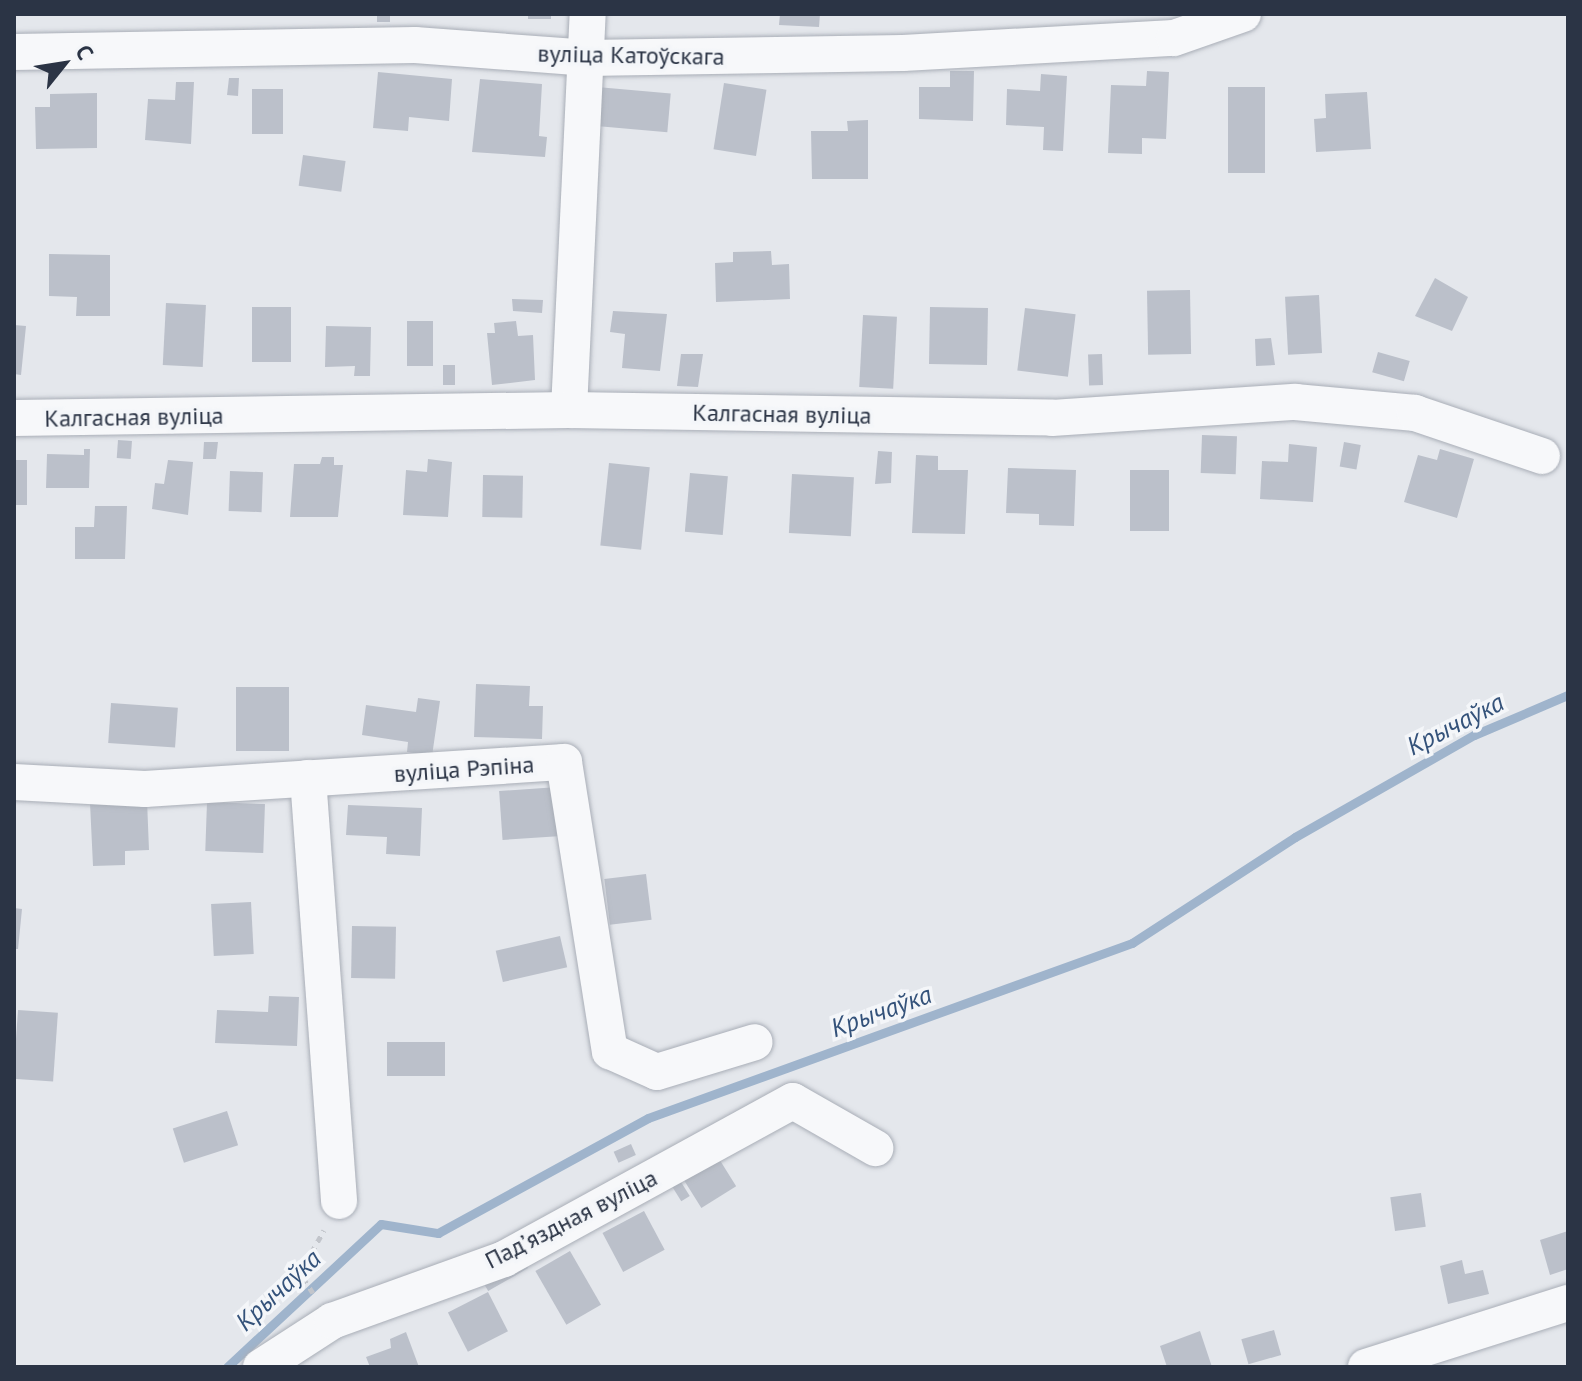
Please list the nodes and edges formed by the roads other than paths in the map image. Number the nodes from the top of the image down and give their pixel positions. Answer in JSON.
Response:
{"nodes":[{"id":1,"x":588,"y":14,"type":"edge"},
{"id":2,"x":1243,"y":14,"type":"edge"},
{"id":3,"x":14,"y":52,"type":"edge"},
{"id":4,"x":586,"y":58,"type":"junction"},
{"id":5,"x":569,"y":410,"type":"junction"},
{"id":6,"x":14,"y":418,"type":"edge"},
{"id":7,"x":1542,"y":456,"type":"dead end"},
{"id":8,"x":308,"y":778,"type":"junction"},
{"id":9,"x":14,"y":782,"type":"edge"},
{"id":10,"x":755,"y":1042,"type":"dead end"},
{"id":11,"x":875,"y":1148,"type":"dead end"},
{"id":12,"x":339,"y":1201,"type":"road end"},
{"id":13,"x":1568,"y":1303,"type":"edge"},
{"id":14,"x":261,"y":1367,"type":"edge"},
{"id":15,"x":1366,"y":1367,"type":"edge"}],
"edges":[{"from":1,"to":4,"type":"street"},
{"from":2,"to":4,"type":"street","name":"вуліца Катоўскага"},
{"from":3,"to":4,"type":"street","name":"вуліца Катоўскага"},
{"from":4,"to":5,"type":"street"},
{"from":5,"to":6,"type":"street","name":"Калгасная вуліца"},
{"from":5,"to":7,"type":"street","name":"Калгасная вуліца"},
{"from":8,"to":9,"type":"street","name":"вуліца Рэпіна"},
{"from":8,"to":10,"type":"street","name":"вуліца Рэпіна"},
{"from":8,"to":12,"type":"street"},
{"from":11,"to":14,"type":"street","name":"Падʼяздная вуліца"},
{"from":13,"to":15,"type":"street"}]}
